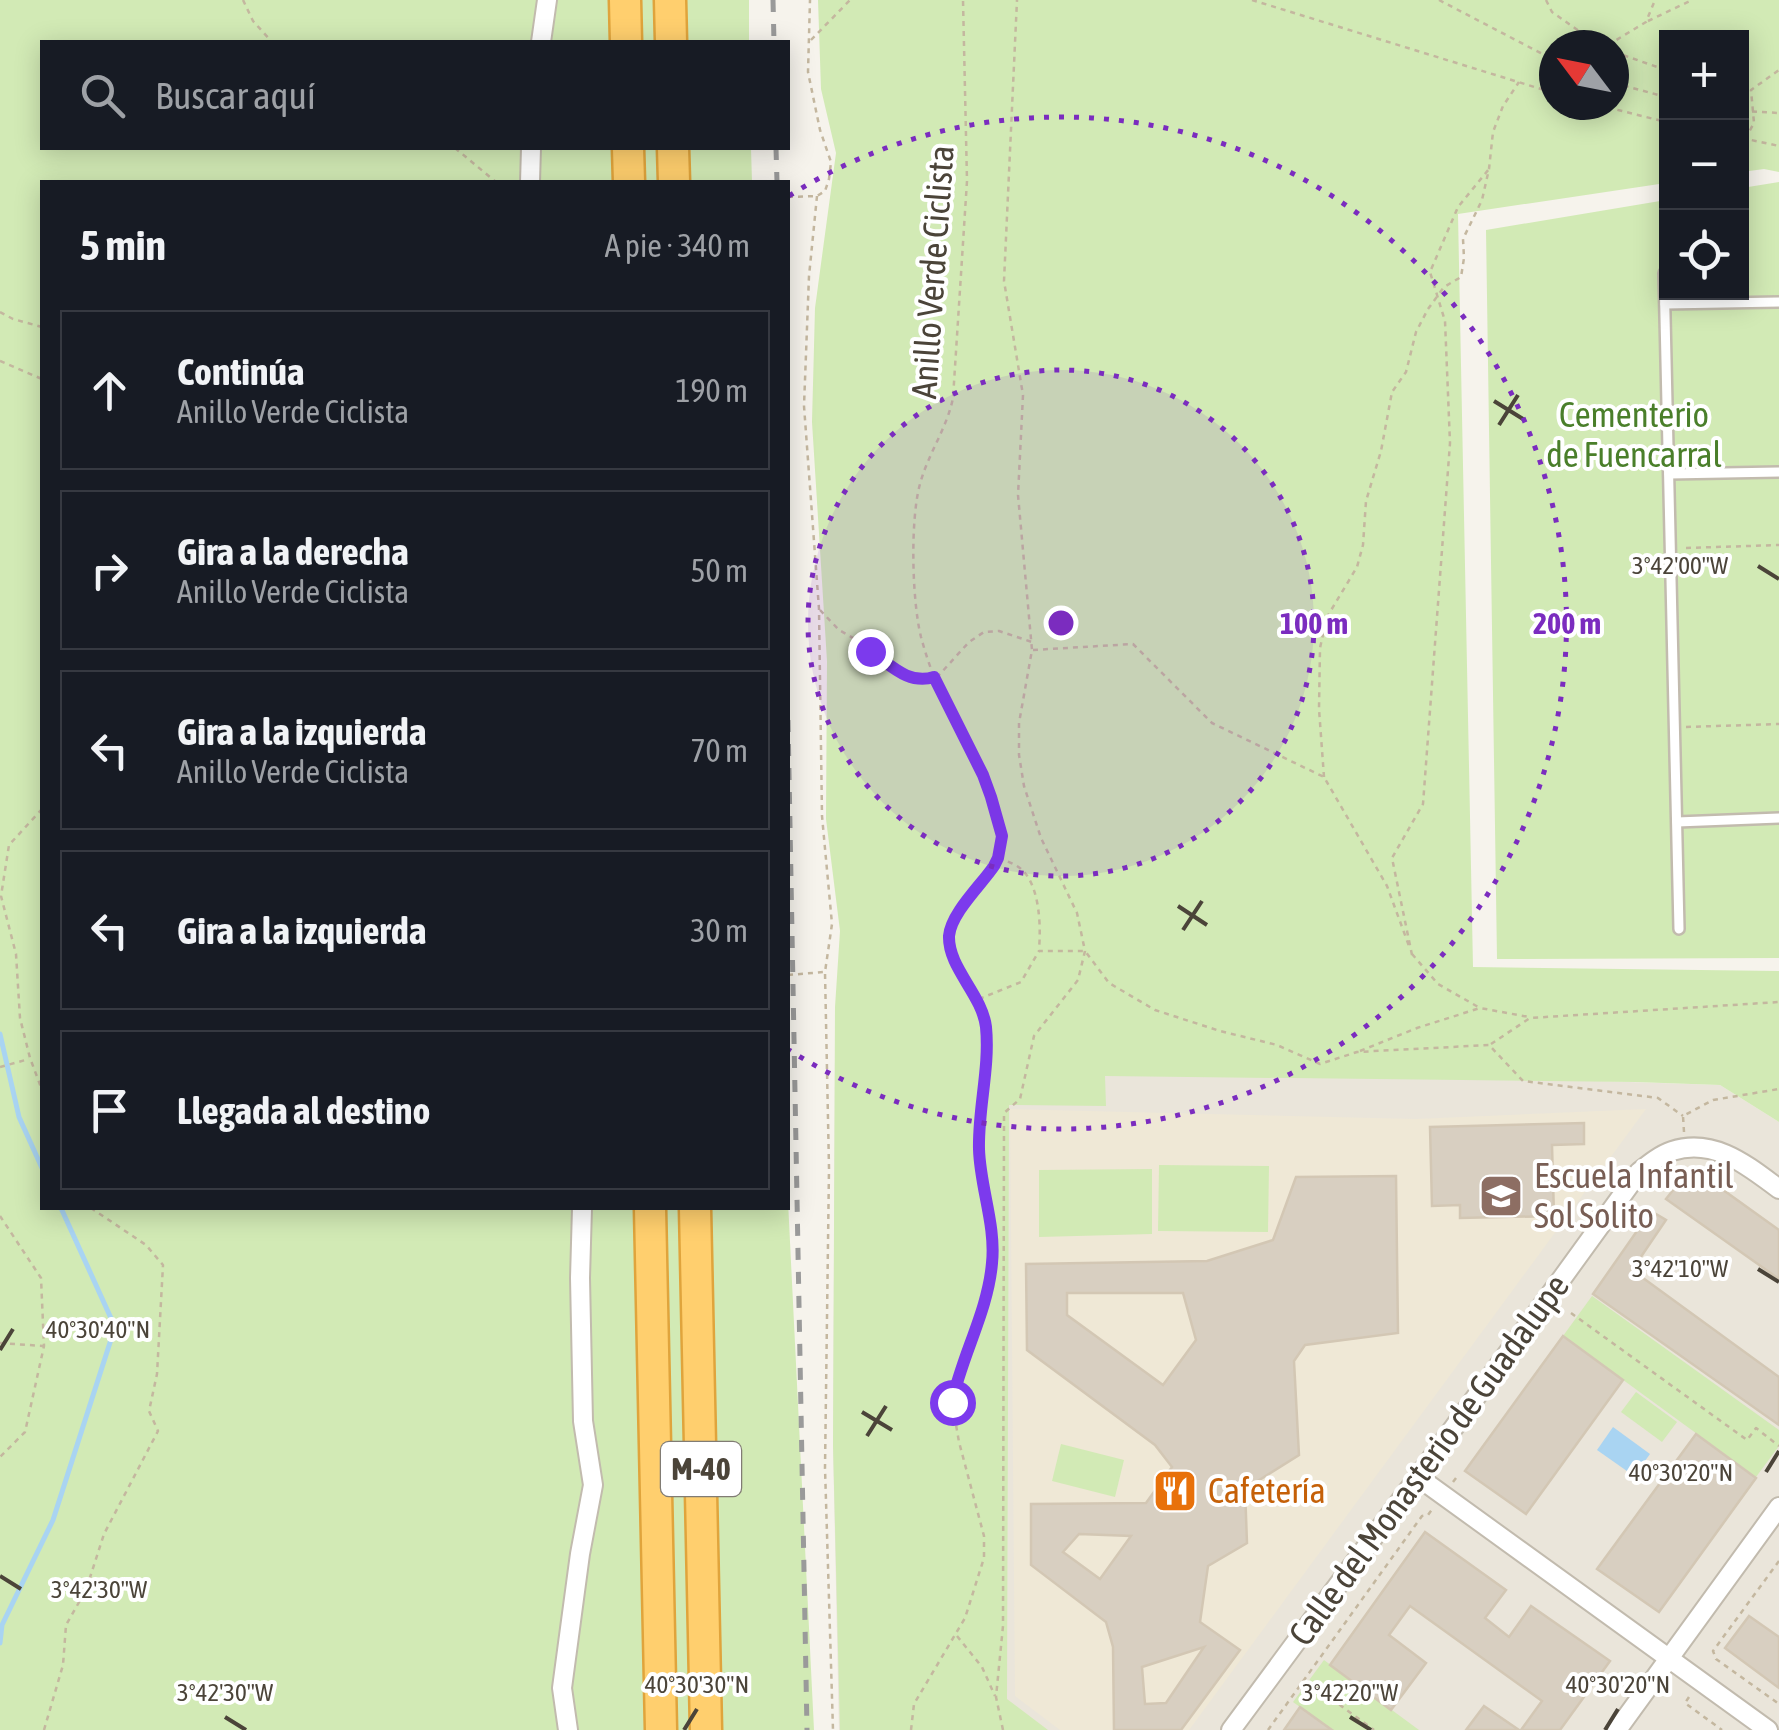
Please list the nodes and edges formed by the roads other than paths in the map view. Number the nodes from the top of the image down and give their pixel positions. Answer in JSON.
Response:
{"nodes":[{"id":1,"x":547,"y":0,"type":"edge"},
{"id":2,"x":625,"y":0,"type":"edge"},
{"id":3,"x":670,"y":0,"type":"edge"},
{"id":4,"x":541,"y":40,"type":"edge"},
{"id":5,"x":626,"y":40,"type":"edge"},
{"id":6,"x":671,"y":40,"type":"edge"},
{"id":7,"x":531,"y":150,"type":"edge"},
{"id":8,"x":628,"y":150,"type":"edge"},
{"id":9,"x":673,"y":150,"type":"edge"},
{"id":10,"x":530,"y":180,"type":"edge"},
{"id":11,"x":629,"y":180,"type":"edge"},
{"id":12,"x":674,"y":180,"type":"edge"},
{"id":13,"x":1665,"y":300,"type":"edge"},
{"id":14,"x":1779,"y":302,"type":"edge"},
{"id":15,"x":1665,"y":304,"type":"junction"},
{"id":16,"x":1779,"y":472,"type":"edge"},
{"id":17,"x":1668,"y":474,"type":"junction"},
{"id":18,"x":1779,"y":818,"type":"edge"},
{"id":19,"x":1677,"y":822,"type":"junction"},
{"id":20,"x":1680,"y":928,"type":"dead end"},
{"id":21,"x":1779,"y":1188,"type":"edge"},
{"id":22,"x":582,"y":1210,"type":"edge"},
{"id":23,"x":650,"y":1210,"type":"edge"},
{"id":24,"x":696,"y":1210,"type":"edge"},
{"id":25,"x":1418,"y":1477,"type":"junction"},
{"id":26,"x":1779,"y":1507,"type":"edge"},
{"id":27,"x":1669,"y":1658,"type":"junction"},
{"id":28,"x":568,"y":1730,"type":"edge"},
{"id":29,"x":660,"y":1730,"type":"edge"},
{"id":30,"x":706,"y":1730,"type":"edge"},
{"id":31,"x":1232,"y":1730,"type":"edge"},
{"id":32,"x":1617,"y":1730,"type":"edge"},
{"id":33,"x":1768,"y":1730,"type":"edge"}],
"edges":[{"from":1,"to":4,"type":"street"},
{"from":2,"to":5,"type":"highway"},
{"from":3,"to":6,"type":"highway"},
{"from":7,"to":10,"type":"street"},
{"from":8,"to":11,"type":"highway"},
{"from":9,"to":12,"type":"highway"},
{"from":13,"to":15,"type":"lane"},
{"from":14,"to":15,"type":"lane"},
{"from":15,"to":17,"type":"lane"},
{"from":16,"to":17,"type":"lane"},
{"from":17,"to":19,"type":"lane"},
{"from":18,"to":19,"type":"lane"},
{"from":19,"to":20,"type":"lane"},
{"from":21,"to":25,"type":"street","name":"Calle del Monasterio de Guadalupe"},
{"from":22,"to":28,"type":"street"},
{"from":23,"to":29,"type":"highway","number":"M-40"},
{"from":24,"to":30,"type":"highway","number":"M-40"},
{"from":25,"to":27,"type":"street"},
{"from":25,"to":31,"type":"street","name":"Calle del Monasterio de Guadalupe"},
{"from":26,"to":27,"type":"street"},
{"from":27,"to":32,"type":"street"},
{"from":27,"to":33,"type":"street"}]}
